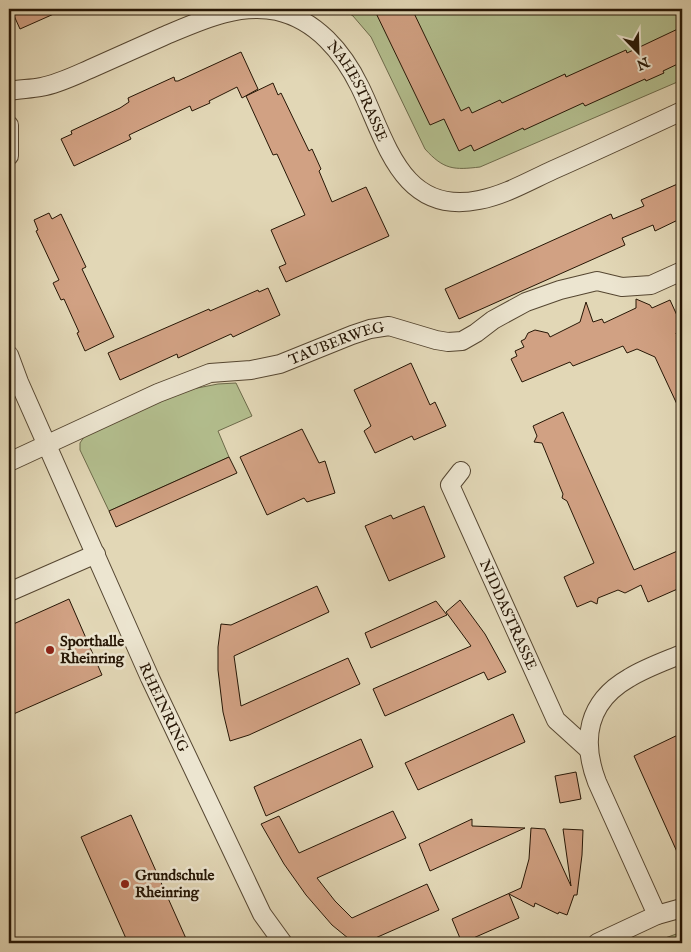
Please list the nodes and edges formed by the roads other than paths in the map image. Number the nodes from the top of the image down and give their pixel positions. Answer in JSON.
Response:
{"nodes":[{"id":1,"x":9,"y":90,"type":"edge"},
{"id":2,"x":682,"y":111,"type":"edge"},
{"id":3,"x":9,"y":125,"type":"edge"},
{"id":4,"x":9,"y":156,"type":"edge"},
{"id":5,"x":682,"y":271,"type":"edge"},
{"id":6,"x":9,"y":355,"type":"edge"},
{"id":7,"x":47,"y":444,"type":"junction"},
{"id":8,"x":9,"y":462,"type":"edge"},
{"id":9,"x":461,"y":471,"type":"dead end"},
{"id":10,"x":96,"y":554,"type":"junction"},
{"id":11,"x":9,"y":592,"type":"edge"},
{"id":12,"x":682,"y":654,"type":"edge"},
{"id":13,"x":588,"y":749,"type":"junction"},
{"id":14,"x":682,"y":908,"type":"edge"},
{"id":15,"x":657,"y":915,"type":"junction"},
{"id":16,"x":283,"y":943,"type":"edge"},
{"id":17,"x":597,"y":943,"type":"edge"}],
"edges":[{"from":1,"to":2,"type":"street","name":"NAHESTRASSE"},
{"from":3,"to":4,"type":"street"},
{"from":5,"to":7,"type":"street","name":"TAUBERWEG"},
{"from":6,"to":7,"type":"street","name":"RHEINRING"},
{"from":7,"to":8,"type":"street","name":"TAUBERWEG"},
{"from":7,"to":10,"type":"street","name":"RHEINRING"},
{"from":9,"to":13,"type":"street","name":"NIDDASTRASSE"},
{"from":10,"to":11,"type":"street"},
{"from":10,"to":16,"type":"street","name":"RHEINRING"},
{"from":12,"to":13,"type":"street"},
{"from":13,"to":15,"type":"street"},
{"from":14,"to":15,"type":"street"},
{"from":15,"to":17,"type":"street"}]}
